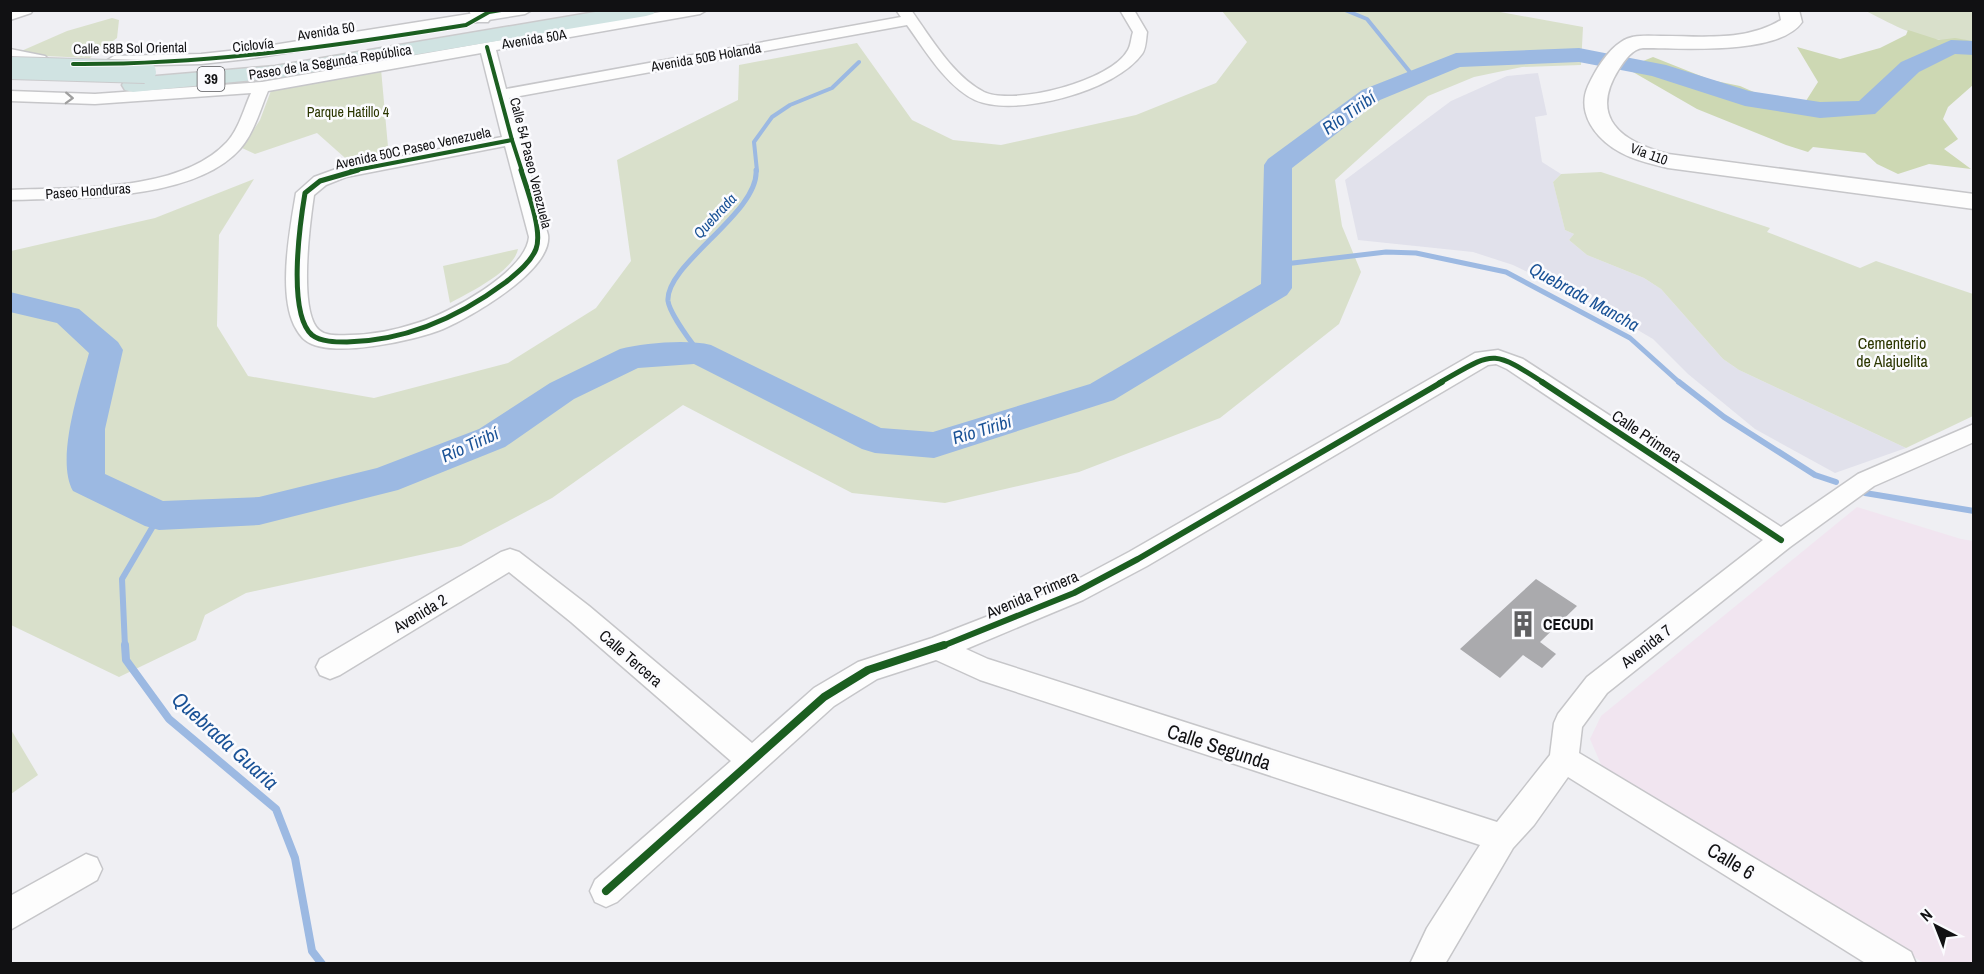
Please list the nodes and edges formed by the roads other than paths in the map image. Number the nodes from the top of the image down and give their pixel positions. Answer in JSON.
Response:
{"nodes":[{"id":1,"x":26,"y":10,"type":"edge"},
{"id":2,"x":525,"y":10,"type":"edge"},
{"id":3,"x":580,"y":10,"type":"edge"},
{"id":4,"x":646,"y":10,"type":"edge"},
{"id":5,"x":651,"y":10,"type":"edge"},
{"id":6,"x":700,"y":10,"type":"edge"},
{"id":7,"x":1126,"y":10,"type":"edge"},
{"id":8,"x":1789,"y":10,"type":"edge"},
{"id":9,"x":480,"y":14,"type":"edge"},
{"id":10,"x":906,"y":15,"type":"edge"},
{"id":11,"x":10,"y":16,"type":"edge"},
{"id":12,"x":576,"y":32,"type":"junction"},
{"id":13,"x":487,"y":47,"type":"junction"},
{"id":14,"x":10,"y":53,"type":"edge"},
{"id":15,"x":40,"y":59,"type":"junction"},
{"id":16,"x":201,"y":59,"type":"joint"},
{"id":17,"x":60,"y":61,"type":"junction"},
{"id":18,"x":10,"y":66,"type":"edge"},
{"id":19,"x":139,"y":79,"type":"junction"},
{"id":20,"x":262,"y":87,"type":"junction"},
{"id":21,"x":11,"y":94,"type":"edge"},
{"id":22,"x":501,"y":94,"type":"junction"},
{"id":23,"x":512,"y":140,"type":"junction"},
{"id":24,"x":10,"y":195,"type":"edge"},
{"id":25,"x":1974,"y":202,"type":"edge"},
{"id":26,"x":305,"y":325,"type":"joint"},
{"id":27,"x":1498,"y":357,"type":"joint"},
{"id":28,"x":1974,"y":432,"type":"edge"},
{"id":29,"x":1781,"y":540,"type":"junction"},
{"id":30,"x":510,"y":559,"type":"joint"},
{"id":31,"x":938,"y":648,"type":"junction"},
{"id":32,"x":330,"y":667,"type":"dead end"},
{"id":33,"x":1564,"y":759,"type":"junction"},
{"id":34,"x":752,"y":760,"type":"junction"},
{"id":35,"x":1502,"y":838,"type":"junction"},
{"id":36,"x":86,"y":869,"type":"dead end"},
{"id":37,"x":606,"y":891,"type":"dead end"},
{"id":38,"x":10,"y":914,"type":"edge"},
{"id":39,"x":1427,"y":963,"type":"edge"},
{"id":40,"x":1899,"y":963,"type":"edge"}],
"edges":[{"from":1,"to":11,"type":"street"},
{"from":2,"to":9,"type":"street","name":"Avenida 50"},
{"from":3,"to":19,"type":"highway","name":"Paseo de la Segunda República","number":"39"},
{"from":4,"to":19,"type":"highway","name":"Paseo de la Segunda República","number":"39"},
{"from":5,"to":12,"type":"highway"},
{"from":6,"to":12,"type":"street","name":"Avenida 50A"},
{"from":7,"to":10,"type":"street"},
{"from":8,"to":25,"type":"main road","name":"Vía 110"},
{"from":9,"to":16,"type":"street","name":"Avenida 50"},
{"from":10,"to":22,"type":"street","name":"Avenida 50B Holanda"},
{"from":12,"to":13,"type":"street","name":"Avenida 50A"},
{"from":13,"to":20,"type":"street","name":"Avenida 50A"},
{"from":13,"to":22,"type":"street","name":"Calle 54 Paseo Venezuela"},
{"from":14,"to":15,"type":"street"},
{"from":15,"to":17,"type":"street","name":"Calle 58B Sol Oriental"},
{"from":15,"to":18,"type":"street"},
{"from":16,"to":17,"type":"street","name":"Calle 58B Sol Oriental"},
{"from":17,"to":21,"type":"street"},
{"from":18,"to":19,"type":"highway","name":"Paseo de la Segunda República","number":"39","bridge":true},
{"from":19,"to":21,"type":"highway","name":"Paseo de la Segunda República","number":"39"},
{"from":21,"to":20,"type":"street","name":"Avenida 50A","one_way":true},
{"from":20,"to":24,"type":"street","name":"Paseo Honduras"},
{"from":22,"to":23,"type":"street","name":"Calle 54 Paseo Venezuela"},
{"from":23,"to":26,"type":"street","name":"Avenida 50C Paseo Venezuela"},
{"from":23,"to":26,"type":"street","name":"Calle 54 Paseo Venezuela"},
{"from":27,"to":29,"type":"street","name":"Calle Primera"},
{"from":27,"to":31,"type":"street","name":"Avenida Primera"},
{"from":28,"to":29,"type":"street","name":"Avenida 7"},
{"from":29,"to":33,"type":"street","name":"Avenida 7"},
{"from":30,"to":32,"type":"street","name":"Avenida 2"},
{"from":30,"to":34,"type":"street","name":"Calle Tercera"},
{"from":31,"to":34,"type":"street","name":"Avenida Primera"},
{"from":31,"to":35,"type":"street","name":"Calle Segunda"},
{"from":33,"to":35,"type":"street","name":"Avenida 7"},
{"from":33,"to":40,"type":"street","name":"Calle 6"},
{"from":34,"to":37,"type":"street","name":"Avenida Primera"},
{"from":35,"to":39,"type":"street","name":"Avenida 7"},
{"from":36,"to":38,"type":"street"}]}
